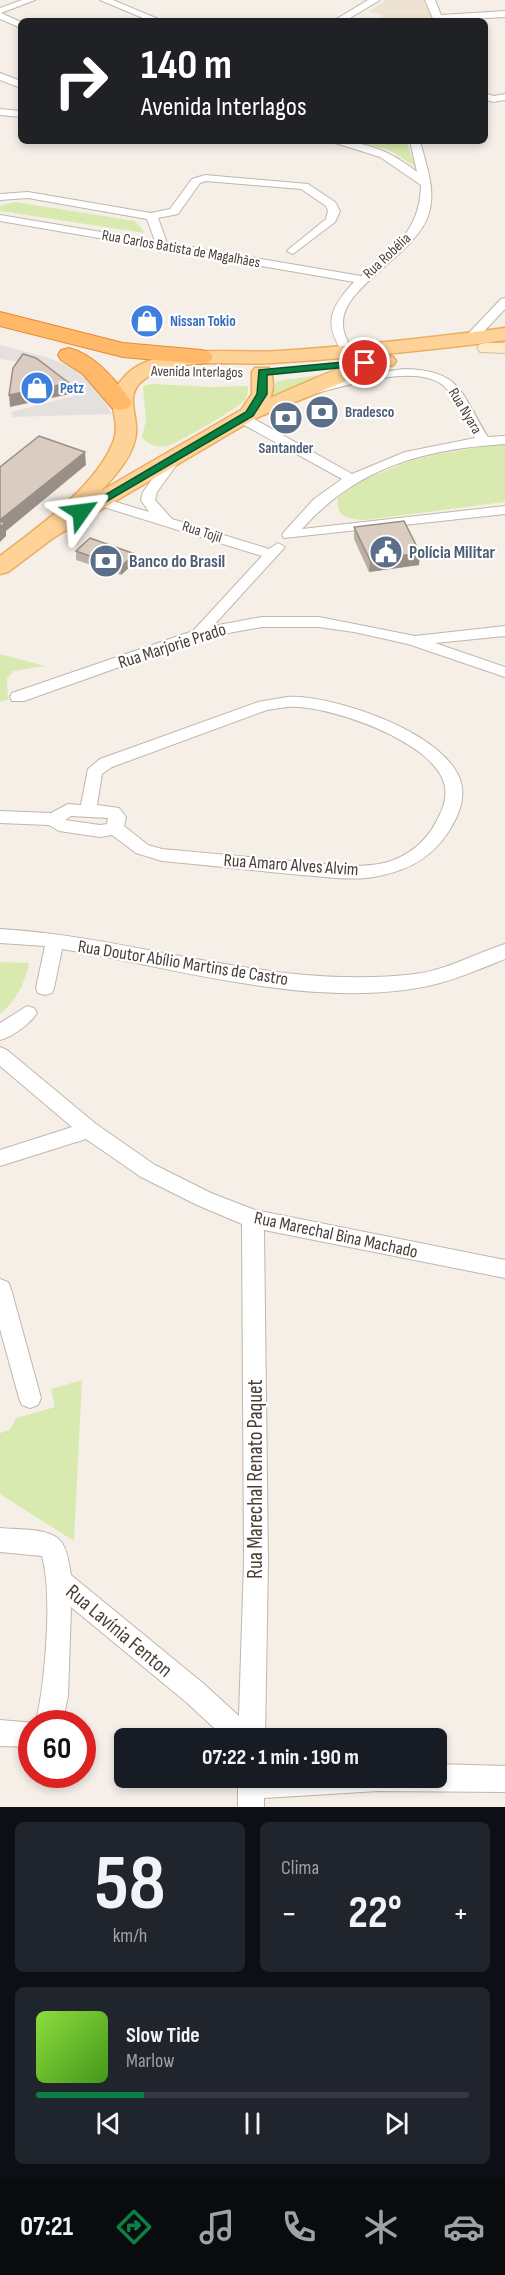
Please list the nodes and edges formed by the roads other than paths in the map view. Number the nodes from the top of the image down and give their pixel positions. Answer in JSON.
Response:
{"nodes":[{"id":1,"x":30,"y":0,"type":"edge"},
{"id":2,"x":105,"y":0,"type":"edge"},
{"id":3,"x":375,"y":0,"type":"edge"},
{"id":4,"x":429,"y":0,"type":"edge"},
{"id":5,"x":0,"y":11,"type":"edge"},
{"id":6,"x":505,"y":14,"type":"edge"},
{"id":7,"x":0,"y":16,"type":"edge"},
{"id":8,"x":150,"y":18,"type":"edge"},
{"id":9,"x":343,"y":18,"type":"edge"},
{"id":10,"x":437,"y":18,"type":"edge"},
{"id":11,"x":443,"y":18,"type":"edge"},
{"id":12,"x":18,"y":25,"type":"edge"},
{"id":13,"x":0,"y":76,"type":"edge"},
{"id":14,"x":18,"y":84,"type":"edge"},
{"id":15,"x":0,"y":112,"type":"edge"},
{"id":16,"x":18,"y":114,"type":"edge"},
{"id":17,"x":348,"y":144,"type":"edge"},
{"id":18,"x":416,"y":144,"type":"edge"},
{"id":19,"x":426,"y":184,"type":"junction"},
{"id":20,"x":0,"y":197,"type":"edge"},
{"id":21,"x":151,"y":216,"type":"junction"},
{"id":22,"x":0,"y":218,"type":"edge"},
{"id":23,"x":161,"y":245,"type":"junction"},
{"id":24,"x":293,"y":251,"type":"dead end"},
{"id":25,"x":361,"y":280,"type":"junction"},
{"id":26,"x":505,"y":302,"type":"edge"},
{"id":27,"x":0,"y":319,"type":"edge"},
{"id":28,"x":505,"y":334,"type":"edge"},
{"id":29,"x":0,"y":336,"type":"edge"},
{"id":30,"x":492,"y":345,"type":"edge"},
{"id":31,"x":350,"y":353,"type":"junction"},
{"id":32,"x":69,"y":355,"type":"junction"},
{"id":33,"x":201,"y":357,"type":"junction"},
{"id":34,"x":246,"y":359,"type":"junction"},
{"id":35,"x":386,"y":361,"type":"junction"},
{"id":36,"x":142,"y":371,"type":"junction"},
{"id":37,"x":262,"y":372,"type":"junction"},
{"id":38,"x":307,"y":391,"type":"junction"},
{"id":39,"x":120,"y":403,"type":"junction"},
{"id":40,"x":246,"y":416,"type":"junction"},
{"id":41,"x":125,"y":438,"type":"junction"},
{"id":42,"x":505,"y":440,"type":"edge"},
{"id":43,"x":483,"y":441,"type":"junction"},
{"id":44,"x":180,"y":454,"type":"junction"},
{"id":45,"x":352,"y":479,"type":"junction"},
{"id":46,"x":99,"y":501,"type":"junction"},
{"id":47,"x":505,"y":510,"type":"edge"},
{"id":48,"x":168,"y":521,"type":"junction"},
{"id":49,"x":45,"y":533,"type":"junction"},
{"id":50,"x":289,"y":535,"type":"junction"},
{"id":51,"x":271,"y":554,"type":"junction"},
{"id":52,"x":0,"y":567,"type":"edge"},
{"id":53,"x":505,"y":631,"type":"edge"},
{"id":54,"x":198,"y":634,"type":"junction"},
{"id":55,"x":412,"y":640,"type":"junction"},
{"id":56,"x":505,"y":672,"type":"edge"},
{"id":57,"x":18,"y":697,"type":"dead end"},
{"id":58,"x":88,"y":810,"type":"junction"},
{"id":59,"x":0,"y":817,"type":"edge"},
{"id":60,"x":54,"y":819,"type":"junction"},
{"id":61,"x":115,"y":828,"type":"junction"},
{"id":62,"x":0,"y":936,"type":"edge"},
{"id":63,"x":55,"y":940,"type":"junction"},
{"id":64,"x":505,"y":951,"type":"edge"},
{"id":65,"x":45,"y":988,"type":"dead end"},
{"id":66,"x":27,"y":1013,"type":"dead end"},
{"id":67,"x":0,"y":1033,"type":"edge"},
{"id":68,"x":0,"y":1055,"type":"edge"},
{"id":69,"x":88,"y":1130,"type":"junction"},
{"id":70,"x":0,"y":1158,"type":"edge"},
{"id":71,"x":253,"y":1219,"type":"junction"},
{"id":72,"x":505,"y":1269,"type":"edge"},
{"id":73,"x":0,"y":1289,"type":"edge"},
{"id":74,"x":30,"y":1398,"type":"dead end"},
{"id":75,"x":0,"y":1540,"type":"edge"},
{"id":76,"x":60,"y":1582,"type":"junction"},
{"id":77,"x":52,"y":1710,"type":"edge"},
{"id":78,"x":233,"y":1728,"type":"edge"},
{"id":79,"x":252,"y":1728,"type":"edge"},
{"id":80,"x":0,"y":1733,"type":"edge"},
{"id":81,"x":18,"y":1734,"type":"edge"},
{"id":82,"x":505,"y":1779,"type":"edge"},
{"id":83,"x":249,"y":1796,"type":"edge"}],
"edges":[{"from":1,"to":5,"type":"street"},
{"from":2,"to":8,"type":"street"},
{"from":3,"to":9,"type":"street"},
{"from":4,"to":10,"type":"street"},
{"from":6,"to":11,"type":"street"},
{"from":7,"to":12,"type":"street"},
{"from":13,"to":14,"type":"street"},
{"from":15,"to":16,"type":"street"},
{"from":17,"to":19,"type":"street"},
{"from":18,"to":19,"type":"street"},
{"from":19,"to":25,"type":"street","name":"Rua Robélia"},
{"from":20,"to":21,"type":"street"},
{"from":21,"to":23,"type":"street"},
{"from":21,"to":24,"type":"street"},
{"from":22,"to":23,"type":"street","name":"Rua Carlos Batista de Magalhães"},
{"from":23,"to":25,"type":"street","name":"Rua Carlos Batista de Magalhães"},
{"from":25,"to":31,"type":"street","name":"Rua Robélia"},
{"from":26,"to":30,"type":"street"},
{"from":27,"to":33,"type":"highway"},
{"from":28,"to":30,"type":"main road","name":"Avenida Interlagos"},
{"from":29,"to":32,"type":"highway","name":"Avenida Interlagos"},
{"from":30,"to":31,"type":"main road","name":"Avenida Interlagos"},
{"from":30,"to":35,"type":"main road","name":"Avenida Interlagos"},
{"from":31,"to":34,"type":"main road","name":"Avenida Interlagos"},
{"from":32,"to":36,"type":"highway","name":"Avenida Interlagos"},
{"from":32,"to":39,"type":"highway"},
{"from":33,"to":34,"type":"main road","name":"Avenida Interlagos"},
{"from":33,"to":36,"type":"main road","name":"Avenida Interlagos"},
{"from":34,"to":37,"type":"main road"},
{"from":35,"to":37,"type":"main road","name":"Avenida Interlagos"},
{"from":35,"to":38,"type":"main road"},
{"from":36,"to":37,"type":"main road","name":"Avenida Interlagos"},
{"from":36,"to":39,"type":"main road"},
{"from":37,"to":40,"type":"main road"},
{"from":38,"to":40,"type":"main road"},
{"from":38,"to":43,"type":"street","name":"Rua Nyara"},
{"from":39,"to":41,"type":"main road"},
{"from":40,"to":44,"type":"main road"},
{"from":40,"to":45,"type":"street"},
{"from":41,"to":44,"type":"main road"},
{"from":41,"to":49,"type":"main road"},
{"from":42,"to":43,"type":"street"},
{"from":43,"to":45,"type":"street"},
{"from":44,"to":46,"type":"main road"},
{"from":44,"to":48,"type":"street","name":"Rua Tojil"},
{"from":45,"to":50,"type":"street"},
{"from":46,"to":48,"type":"street","name":"Rua Tojil"},
{"from":46,"to":49,"type":"main road"},
{"from":47,"to":50,"type":"street"},
{"from":48,"to":51,"type":"street","name":"Rua Tojil"},
{"from":49,"to":52,"type":"main road"},
{"from":50,"to":51,"type":"street"},
{"from":51,"to":54,"type":"street"},
{"from":53,"to":55,"type":"street"},
{"from":54,"to":55,"type":"street","name":"Rua Marjorie Prado"},
{"from":54,"to":57,"type":"street","name":"Rua Marjorie Prado"},
{"from":55,"to":56,"type":"street","name":"Rua Marjorie Prado"},
{"from":58,"to":60,"type":"street","name":"Rua Amaro Alves Alvim"},
{"from":58,"to":61,"type":"street","name":"Rua Amaro Alves Alvim"},
{"from":58,"to":61,"type":"street","name":"Rua Amaro Alves Alvim"},
{"from":59,"to":60,"type":"street","name":"Rua Amaro Alves Alvim"},
{"from":60,"to":61,"type":"street","name":"Rua Amaro Alves Alvim"},
{"from":62,"to":63,"type":"street","name":"Rua Doutor Abílio Martins de Castro"},
{"from":63,"to":64,"type":"street","name":"Rua Doutor Abílio Martins de Castro"},
{"from":63,"to":65,"type":"street"},
{"from":66,"to":67,"type":"street"},
{"from":68,"to":69,"type":"street","name":"Rua Marechal Bina Machado"},
{"from":69,"to":70,"type":"street"},
{"from":69,"to":71,"type":"street","name":"Rua Marechal Bina Machado"},
{"from":71,"to":72,"type":"street","name":"Rua Marechal Bina Machado"},
{"from":71,"to":79,"type":"street","name":"Rua Marechal Renato Paquet"},
{"from":73,"to":74,"type":"street"},
{"from":75,"to":76,"type":"street","name":"Rua Lavínia Fenton"},
{"from":76,"to":77,"type":"street"},
{"from":76,"to":78,"type":"street","name":"Rua Lavínia Fenton"},
{"from":80,"to":81,"type":"street"},
{"from":82,"to":83,"type":"street"}]}
